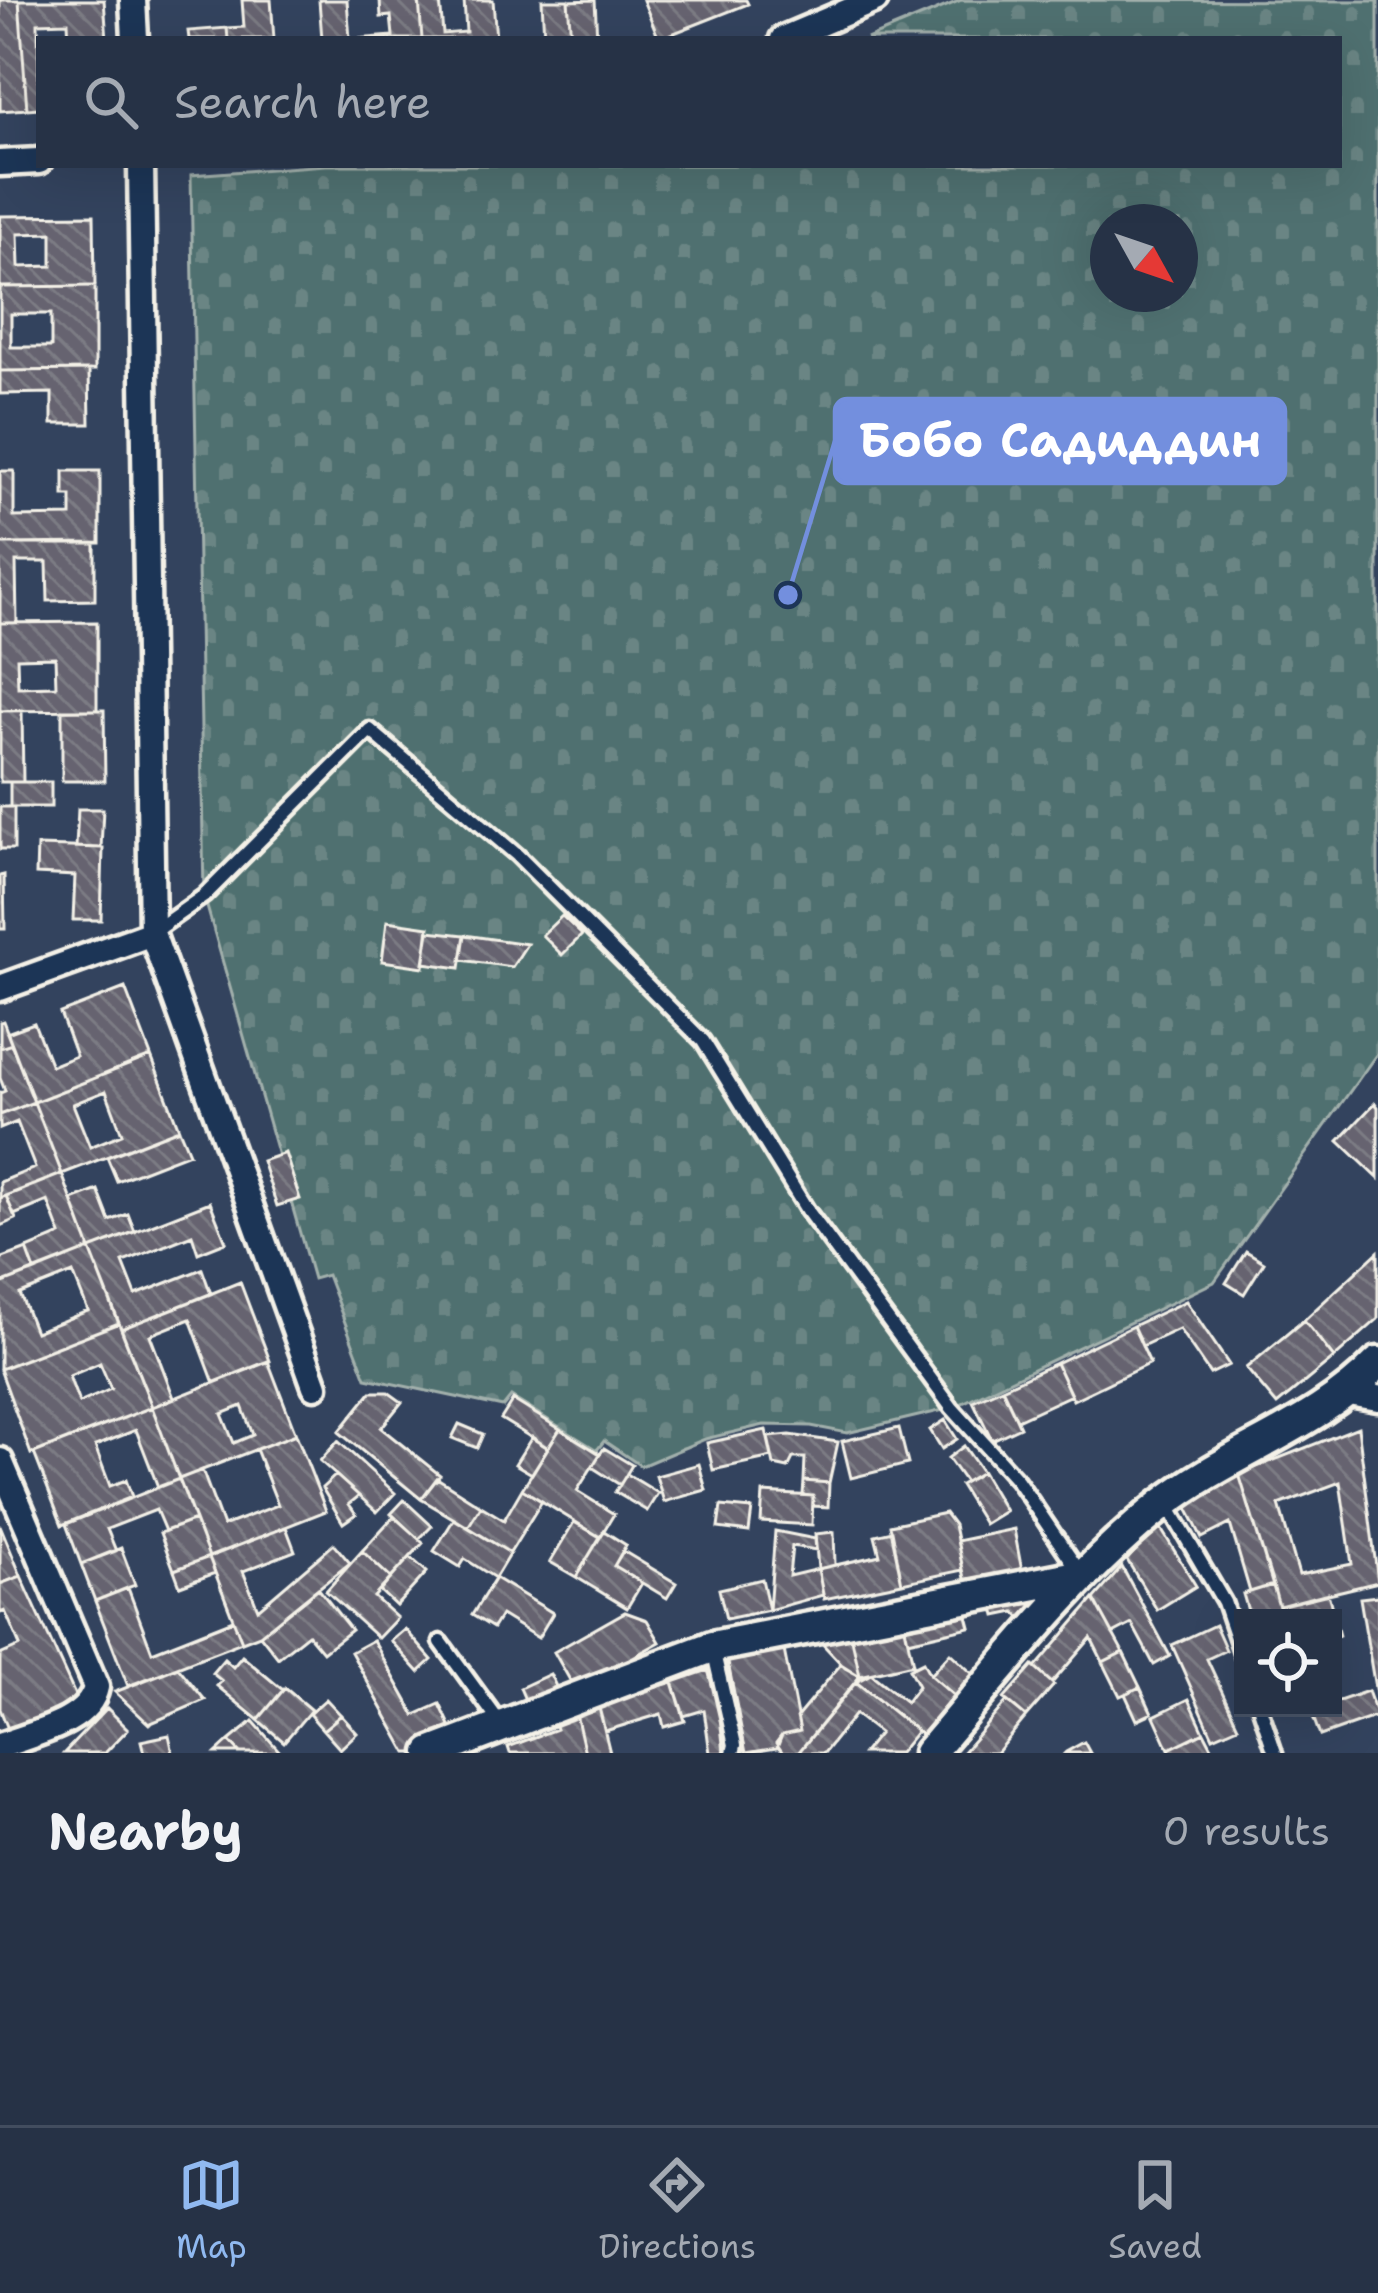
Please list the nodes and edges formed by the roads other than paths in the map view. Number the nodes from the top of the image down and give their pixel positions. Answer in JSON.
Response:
{"nodes":[{"id":1,"x":133,"y":0,"type":"edge"},
{"id":2,"x":875,"y":0,"type":"edge"},
{"id":3,"x":135,"y":36,"type":"edge"},
{"id":4,"x":790,"y":36,"type":"edge"},
{"id":5,"x":36,"y":161,"type":"edge"},
{"id":6,"x":0,"y":164,"type":"edge"},
{"id":7,"x":141,"y":168,"type":"edge"},
{"id":8,"x":152,"y":933,"type":"junction"},
{"id":9,"x":0,"y":988,"type":"edge"},
{"id":10,"x":1378,"y":1363,"type":"edge"},
{"id":11,"x":315,"y":1386,"type":"dead end"},
{"id":12,"x":1363,"y":1395,"type":"edge"},
{"id":13,"x":0,"y":1461,"type":"edge"},
{"id":14,"x":1166,"y":1502,"type":"junction"},
{"id":15,"x":1082,"y":1575,"type":"junction"},
{"id":16,"x":1234,"y":1631,"type":"edge"},
{"id":17,"x":441,"y":1642,"type":"dead end"},
{"id":18,"x":712,"y":1647,"type":"junction"},
{"id":19,"x":1263,"y":1717,"type":"edge"},
{"id":20,"x":500,"y":1724,"type":"junction"},
{"id":21,"x":0,"y":1746,"type":"edge"},
{"id":22,"x":432,"y":1753,"type":"edge"},
{"id":23,"x":733,"y":1753,"type":"edge"},
{"id":24,"x":929,"y":1753,"type":"edge"},
{"id":25,"x":1275,"y":1753,"type":"edge"}],
"edges":[{"from":1,"to":3,"type":"street"},
{"from":2,"to":4,"type":"street"},
{"from":5,"to":6,"type":"street"},
{"from":7,"to":8,"type":"street"},
{"from":8,"to":9,"type":"street"},
{"from":8,"to":11,"type":"street"},
{"from":8,"to":15,"type":"lane"},
{"from":10,"to":12,"type":"street"},
{"from":12,"to":14,"type":"street"},
{"from":13,"to":21,"type":"street"},
{"from":14,"to":15,"type":"street"},
{"from":14,"to":16,"type":"lane"},
{"from":15,"to":18,"type":"street"},
{"from":15,"to":24,"type":"street"},
{"from":17,"to":20,"type":"lane"},
{"from":18,"to":20,"type":"street"},
{"from":18,"to":23,"type":"lane"},
{"from":19,"to":25,"type":"lane"},
{"from":20,"to":22,"type":"street"}]}
